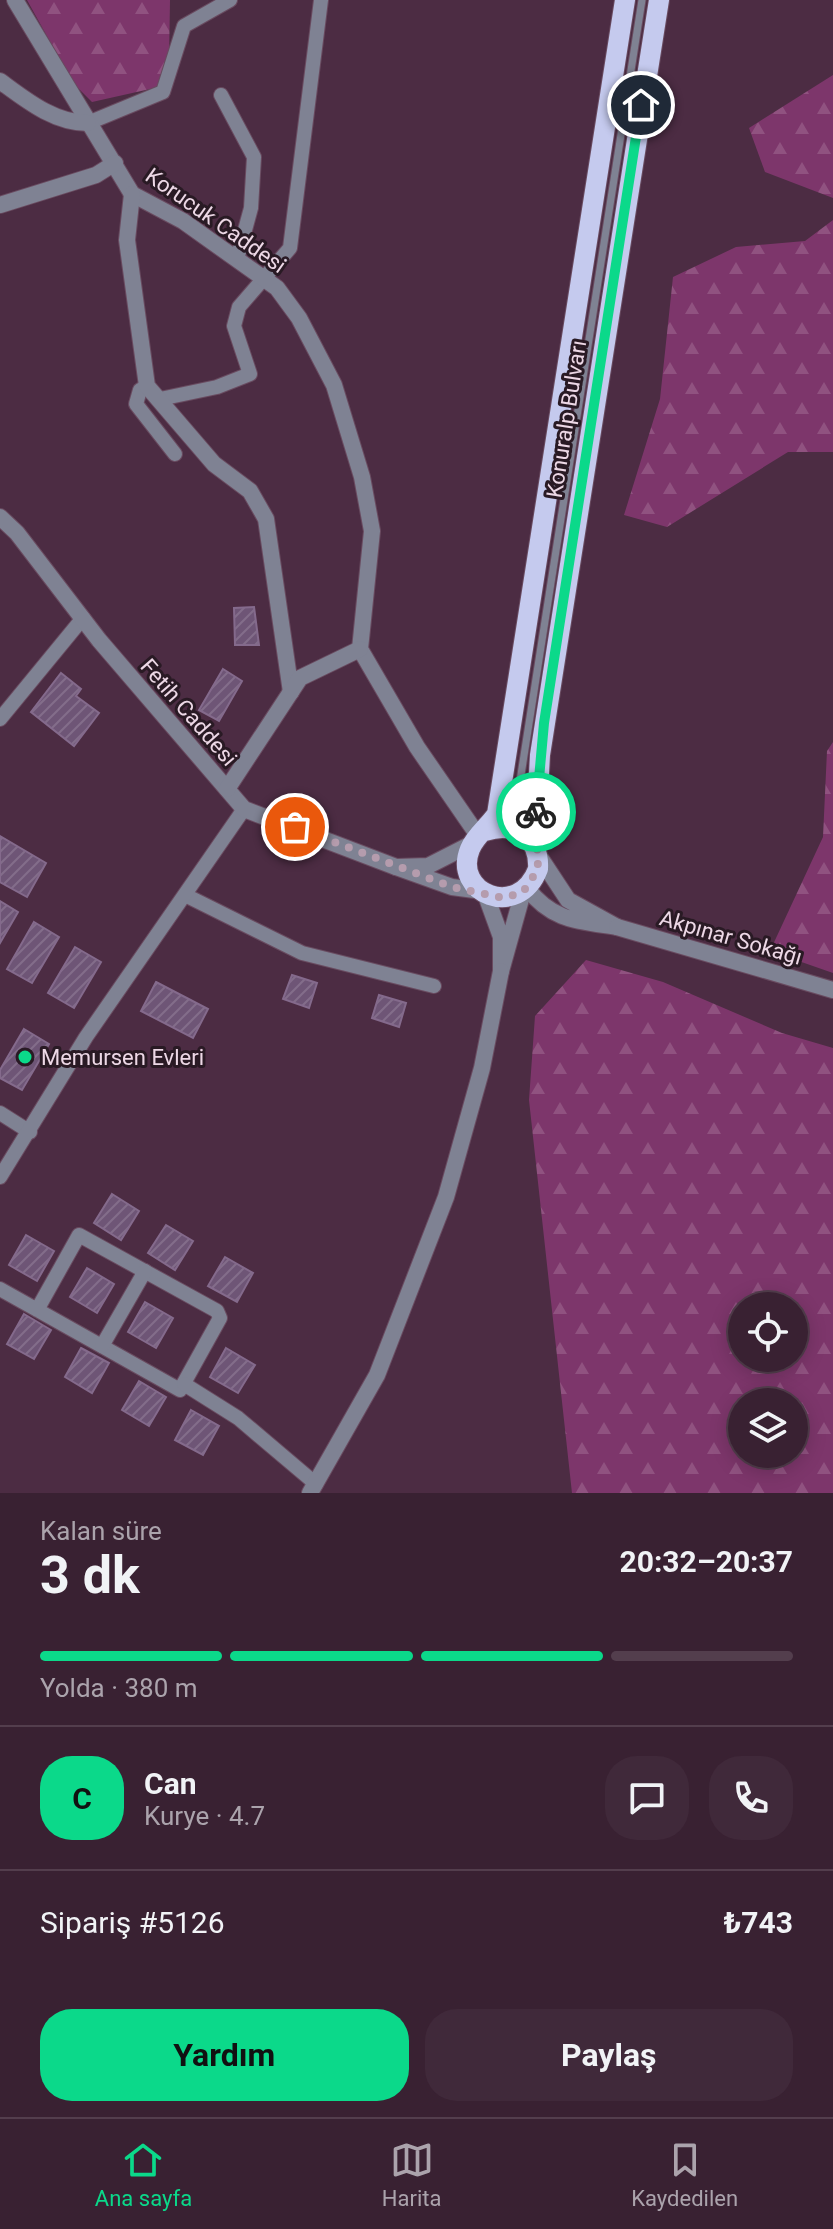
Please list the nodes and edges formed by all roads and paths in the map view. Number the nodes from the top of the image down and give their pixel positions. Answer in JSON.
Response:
{"nodes":[{"id":1,"x":15,"y":0,"type":"edge"},
{"id":2,"x":230,"y":0,"type":"edge"},
{"id":3,"x":321,"y":0,"type":"edge"},
{"id":4,"x":625,"y":0,"type":"edge"},
{"id":5,"x":642,"y":0,"type":"edge"},
{"id":6,"x":659,"y":0,"type":"edge"},
{"id":7,"x":0,"y":81,"type":"edge"},
{"id":8,"x":221,"y":95,"type":"dead end"},
{"id":9,"x":88,"y":123,"type":"junction"},
{"id":10,"x":115,"y":163,"type":"junction"},
{"id":11,"x":132,"y":194,"type":"junction"},
{"id":12,"x":0,"y":205,"type":"edge"},
{"id":13,"x":237,"y":259,"type":"junction"},
{"id":14,"x":262,"y":277,"type":"junction"},
{"id":15,"x":147,"y":386,"type":"junction"},
{"id":16,"x":160,"y":399,"type":"junction"},
{"id":17,"x":175,"y":454,"type":"dead end"},
{"id":18,"x":0,"y":517,"type":"edge"},
{"id":19,"x":83,"y":618,"type":"junction"},
{"id":20,"x":360,"y":649,"type":"junction"},
{"id":21,"x":291,"y":692,"type":"junction"},
{"id":22,"x":0,"y":719,"type":"edge"},
{"id":23,"x":227,"y":789,"type":"junction"},
{"id":24,"x":244,"y":809,"type":"junction"},
{"id":25,"x":512,"y":828,"type":"junction"},
{"id":26,"x":480,"y":837,"type":"junction"},
{"id":27,"x":537,"y":851,"type":"junction"},
{"id":28,"x":396,"y":867,"type":"junction"},
{"id":29,"x":525,"y":890,"type":"junction"},
{"id":30,"x":483,"y":892,"type":"junction"},
{"id":31,"x":187,"y":896,"type":"junction"},
{"id":32,"x":617,"y":927,"type":"junction"},
{"id":33,"x":501,"y":971,"type":"junction"},
{"id":34,"x":434,"y":986,"type":"dead end"},
{"id":35,"x":833,"y":990,"type":"edge"},
{"id":36,"x":0,"y":1113,"type":"edge"},
{"id":37,"x":30,"y":1132,"type":"junction"},
{"id":38,"x":0,"y":1177,"type":"edge"},
{"id":39,"x":145,"y":1271,"type":"junction"},
{"id":40,"x":0,"y":1289,"type":"edge"},
{"id":41,"x":37,"y":1310,"type":"junction"},
{"id":42,"x":102,"y":1346,"type":"junction"},
{"id":43,"x":184,"y":1384,"type":"junction"},
{"id":44,"x":313,"y":1488,"type":"edge"}],
"edges":[{"from":1,"to":9,"type":"street","name":"Korucuk Caddesi"},
{"from":2,"to":9,"type":"street"},
{"from":3,"to":14,"type":"street"},
{"from":4,"to":26,"type":"main road","name":"Konuralp Bulvarı"},
{"from":5,"to":25,"type":"lane"},
{"from":6,"to":27,"type":"main road","name":"Konuralp Bulvarı"},
{"from":7,"to":9,"type":"street"},
{"from":8,"to":13,"type":"street"},
{"from":9,"to":10,"type":"street","name":"Korucuk Caddesi"},
{"from":10,"to":11,"type":"street","name":"Korucuk Caddesi"},
{"from":10,"to":12,"type":"street"},
{"from":11,"to":13,"type":"street","name":"Korucuk Caddesi"},
{"from":11,"to":15,"type":"street"},
{"from":13,"to":14,"type":"street","name":"Korucuk Caddesi"},
{"from":14,"to":16,"type":"street"},
{"from":14,"to":20,"type":"street","name":"Korucuk Caddesi"},
{"from":15,"to":16,"type":"street"},
{"from":15,"to":17,"type":"street"},
{"from":16,"to":21,"type":"street"},
{"from":18,"to":19,"type":"street","name":"Fetih Caddesi"},
{"from":19,"to":22,"type":"street"},
{"from":19,"to":23,"type":"street","name":"Fetih Caddesi"},
{"from":20,"to":21,"type":"street"},
{"from":20,"to":26,"type":"street"},
{"from":21,"to":23,"type":"street"},
{"from":23,"to":24,"type":"street","name":"Fetih Caddesi"},
{"from":24,"to":28,"type":"street","name":"Fetih Caddesi"},
{"from":24,"to":31,"type":"street"},
{"from":25,"to":26,"type":"main road"},
{"from":25,"to":27,"type":"main road"},
{"from":26,"to":28,"type":"street","name":"Fetih Caddesi"},
{"from":26,"to":30,"type":"main road"},
{"from":27,"to":29,"type":"main road"},
{"from":27,"to":32,"type":"street","name":"Akpınar Sokağı"},
{"from":28,"to":30,"type":"street","name":"Fetih Caddesi"},
{"from":29,"to":30,"type":"main road"},
{"from":29,"to":32,"type":"street","name":"Akpınar Sokağı"},
{"from":29,"to":33,"type":"street"},
{"from":30,"to":33,"type":"street"},
{"from":31,"to":34,"type":"street"},
{"from":31,"to":37,"type":"street"},
{"from":32,"to":35,"type":"street","name":"Akpınar Sokağı"},
{"from":33,"to":44,"type":"street"},
{"from":36,"to":37,"type":"street"},
{"from":37,"to":38,"type":"street"},
{"from":39,"to":41,"type":"street"},
{"from":39,"to":42,"type":"street"},
{"from":39,"to":43,"type":"street"},
{"from":40,"to":41,"type":"street"},
{"from":41,"to":42,"type":"street"},
{"from":42,"to":43,"type":"street"},
{"from":43,"to":44,"type":"street"}]}
